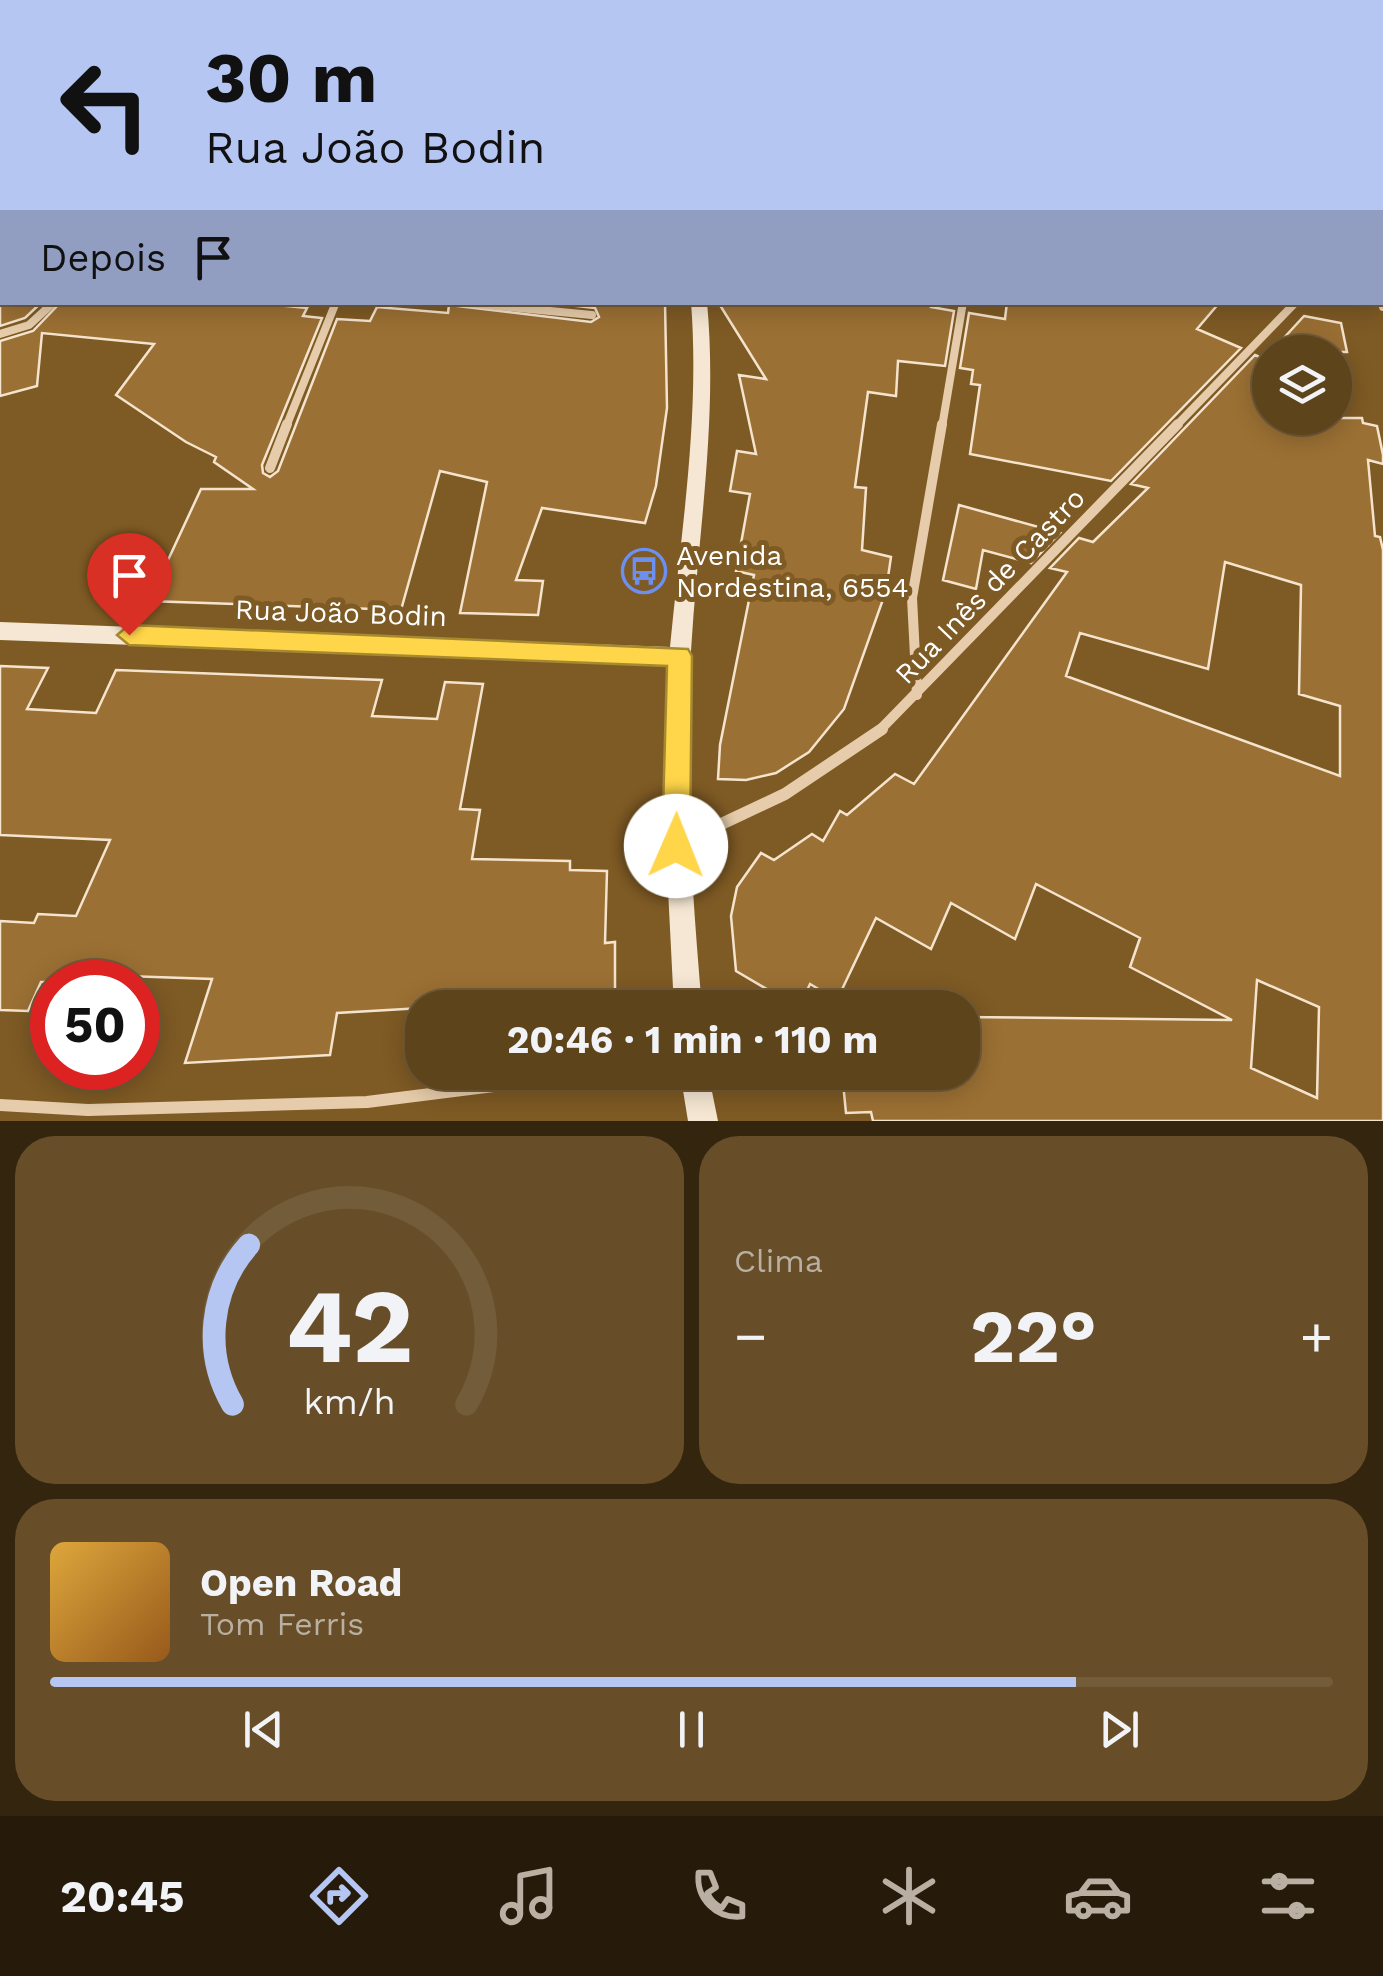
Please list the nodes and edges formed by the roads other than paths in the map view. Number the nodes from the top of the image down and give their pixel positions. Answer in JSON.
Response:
{"nodes":[{"id":1,"x":51,"y":305,"type":"edge"},
{"id":2,"x":335,"y":305,"type":"edge"},
{"id":3,"x":487,"y":305,"type":"edge"},
{"id":4,"x":700,"y":305,"type":"edge"},
{"id":5,"x":961,"y":305,"type":"edge"},
{"id":6,"x":1293,"y":305,"type":"edge"},
{"id":7,"x":592,"y":315,"type":"dead end"},
{"id":8,"x":0,"y":334,"type":"edge"},
{"id":9,"x":270,"y":468,"type":"dead end"},
{"id":10,"x":0,"y":631,"type":"edge"},
{"id":11,"x":680,"y":656,"type":"junction"},
{"id":12,"x":917,"y":695,"type":"junction"},
{"id":13,"x":676,"y":846,"type":"junction"},
{"id":14,"x":687,"y":990,"type":"edge"},
{"id":15,"x":462,"y":1090,"type":"edge"},
{"id":16,"x":697,"y":1090,"type":"edge"},
{"id":17,"x":0,"y":1105,"type":"edge"},
{"id":18,"x":703,"y":1121,"type":"edge"}],
"edges":[{"from":1,"to":8,"type":"street"},
{"from":2,"to":9,"type":"street"},
{"from":3,"to":7,"type":"street"},
{"from":4,"to":11,"type":"main road"},
{"from":5,"to":12,"type":"street"},
{"from":6,"to":12,"type":"street","name":"Rua Inês de Castro"},
{"from":10,"to":11,"type":"main road","name":"Rua João Bodin"},
{"from":11,"to":13,"type":"main road"},
{"from":12,"to":13,"type":"street","name":"Rua Inês de Castro"},
{"from":13,"to":14,"type":"main road"},
{"from":15,"to":17,"type":"street"},
{"from":16,"to":18,"type":"main road"}]}
